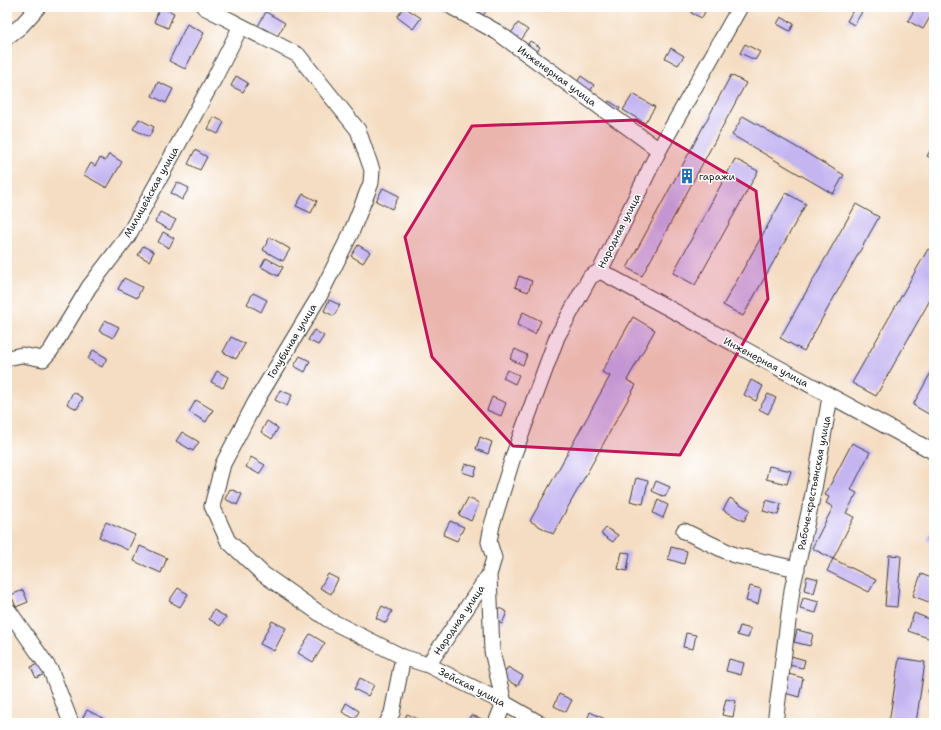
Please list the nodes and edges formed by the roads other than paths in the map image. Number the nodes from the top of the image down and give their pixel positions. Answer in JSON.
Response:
{"nodes":[{"id":1,"x":38,"y":7,"type":"edge"},
{"id":2,"x":204,"y":7,"type":"edge"},
{"id":3,"x":452,"y":7,"type":"edge"},
{"id":4,"x":740,"y":7,"type":"edge"},
{"id":5,"x":241,"y":26,"type":"junction"},
{"id":6,"x":7,"y":37,"type":"edge"},
{"id":7,"x":659,"y":150,"type":"junction"},
{"id":8,"x":600,"y":271,"type":"junction"},
{"id":9,"x":7,"y":358,"type":"edge"},
{"id":10,"x":830,"y":397,"type":"junction"},
{"id":11,"x":934,"y":451,"type":"edge"},
{"id":12,"x":684,"y":531,"type":"dead end"},
{"id":13,"x":796,"y":570,"type":"junction"},
{"id":14,"x":489,"y":575,"type":"junction"},
{"id":15,"x":9,"y":611,"type":"dead end"},
{"id":16,"x":403,"y":657,"type":"junction"},
{"id":17,"x":428,"y":665,"type":"junction"},
{"id":18,"x":504,"y":703,"type":"junction"},
{"id":19,"x":71,"y":723,"type":"edge"},
{"id":20,"x":387,"y":723,"type":"edge"},
{"id":21,"x":496,"y":723,"type":"edge"},
{"id":22,"x":539,"y":723,"type":"edge"},
{"id":23,"x":775,"y":723,"type":"edge"}],
"edges":[{"from":1,"to":6,"type":"street"},
{"from":2,"to":5,"type":"street","name":"Голубиная улица"},
{"from":3,"to":7,"type":"street","name":"Инженерная улица"},
{"from":4,"to":7,"type":"street","name":"Народная улица"},
{"from":5,"to":9,"type":"street","name":"Милицейская улица"},
{"from":5,"to":16,"type":"street","name":"Голубиная улица"},
{"from":7,"to":8,"type":"street","name":"Народная улица"},
{"from":8,"to":10,"type":"street","name":"Инженерная улица"},
{"from":8,"to":14,"type":"street","name":"Народная улица"},
{"from":10,"to":11,"type":"street","name":"Инженерная улица"},
{"from":10,"to":13,"type":"street","name":"Рабоче-крестьянская улица"},
{"from":12,"to":13,"type":"street"},
{"from":13,"to":23,"type":"street","name":"Рабоче-крестьянская улица"},
{"from":14,"to":17,"type":"street","name":"Народная улица"},
{"from":14,"to":18,"type":"street","name":"Народная улица"},
{"from":15,"to":19,"type":"street"},
{"from":16,"to":17,"type":"street","name":"Зейская улица"},
{"from":16,"to":20,"type":"street"},
{"from":17,"to":18,"type":"street","name":"Зейская улица"},
{"from":18,"to":21,"type":"street"},
{"from":18,"to":22,"type":"street","name":"Зейская улица"}]}
